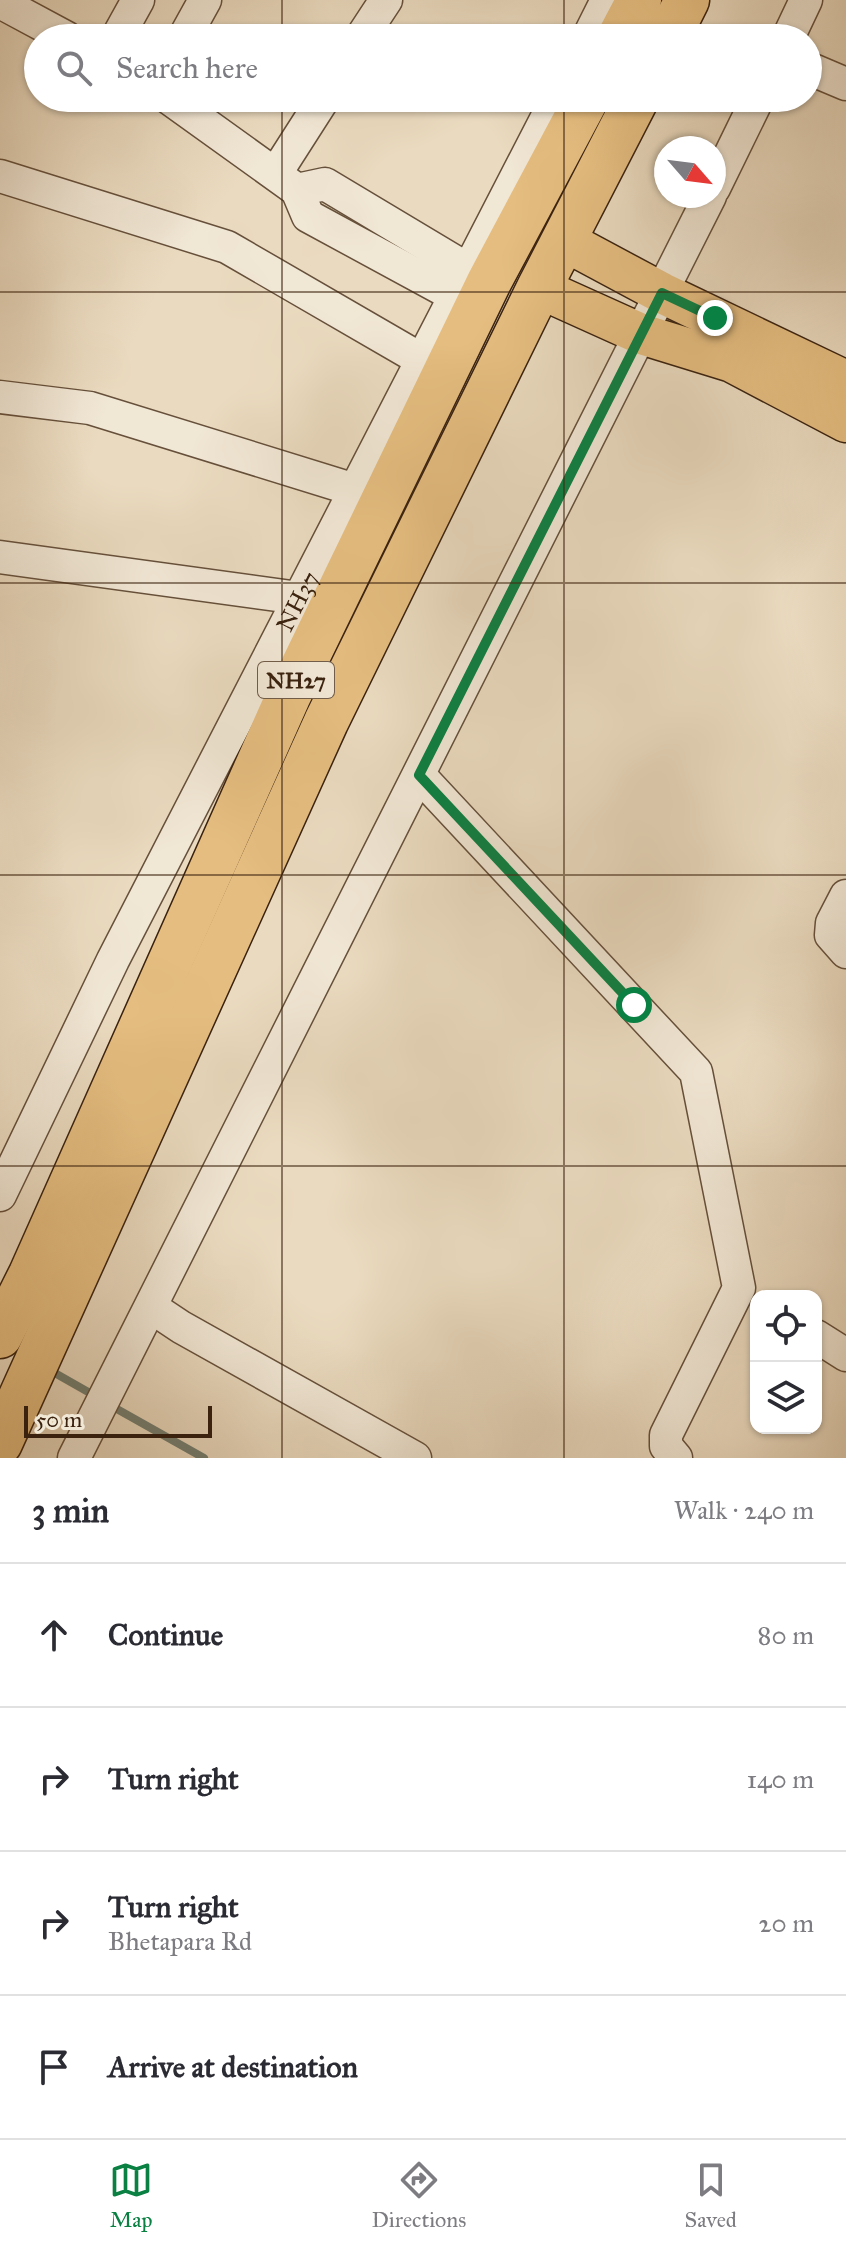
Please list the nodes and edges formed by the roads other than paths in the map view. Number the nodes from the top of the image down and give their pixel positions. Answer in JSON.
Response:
{"nodes":[{"id":1,"x":138,"y":0,"type":"edge"},
{"id":2,"x":205,"y":0,"type":"edge"},
{"id":3,"x":386,"y":0,"type":"edge"},
{"id":4,"x":607,"y":0,"type":"edge"},
{"id":5,"x":639,"y":0,"type":"edge"},
{"id":6,"x":687,"y":0,"type":"edge"},
{"id":7,"x":806,"y":0,"type":"edge"},
{"id":8,"x":0,"y":2,"type":"edge"},
{"id":9,"x":41,"y":24,"type":"edge"},
{"id":10,"x":125,"y":24,"type":"edge"},
{"id":11,"x":192,"y":24,"type":"edge"},
{"id":12,"x":370,"y":24,"type":"edge"},
{"id":13,"x":595,"y":24,"type":"edge"},
{"id":14,"x":626,"y":24,"type":"edge"},
{"id":15,"x":675,"y":24,"type":"edge"},
{"id":16,"x":795,"y":24,"type":"edge"},
{"id":17,"x":822,"y":74,"type":"edge"},
{"id":18,"x":846,"y":84,"type":"edge"},
{"id":19,"x":189,"y":112,"type":"edge"},
{"id":20,"x":318,"y":112,"type":"edge"},
{"id":21,"x":551,"y":112,"type":"edge"},
{"id":22,"x":579,"y":112,"type":"edge"},
{"id":23,"x":630,"y":112,"type":"edge"},
{"id":24,"x":751,"y":112,"type":"edge"},
{"id":25,"x":726,"y":163,"type":"edge"},
{"id":26,"x":0,"y":176,"type":"edge"},
{"id":27,"x":287,"y":182,"type":"junction"},
{"id":28,"x":704,"y":208,"type":"edge"},
{"id":29,"x":563,"y":240,"type":"junction"},
{"id":30,"x":539,"y":288,"type":"junction"},
{"id":31,"x":472,"y":289,"type":"junction"},
{"id":32,"x":662,"y":293,"type":"junction"},
{"id":33,"x":641,"y":334,"type":"junction"},
{"id":34,"x":422,"y":360,"type":"junction"},
{"id":35,"x":846,"y":381,"type":"edge"},
{"id":36,"x":0,"y":397,"type":"edge"},
{"id":37,"x":846,"y":422,"type":"edge"},
{"id":38,"x":355,"y":490,"type":"junction"},
{"id":39,"x":0,"y":557,"type":"edge"},
{"id":40,"x":299,"y":598,"type":"junction"},
{"id":41,"x":419,"y":775,"type":"junction"},
{"id":42,"x":846,"y":896,"type":"edge"},
{"id":43,"x":846,"y":952,"type":"edge"},
{"id":44,"x":0,"y":1195,"type":"edge"},
{"id":45,"x":748,"y":1293,"type":"edge"},
{"id":46,"x":151,"y":1307,"type":"junction"},
{"id":47,"x":0,"y":1336,"type":"edge"},
{"id":48,"x":822,"y":1340,"type":"edge"},
{"id":49,"x":846,"y":1355,"type":"edge"},
{"id":50,"x":0,"y":1443,"type":"edge"},
{"id":51,"x":77,"y":1453,"type":"edge"},
{"id":52,"x":415,"y":1458,"type":"edge"},
{"id":53,"x":676,"y":1458,"type":"edge"}],
"edges":[{"from":1,"to":10,"type":"street"},
{"from":2,"to":11,"type":"street"},
{"from":3,"to":12,"type":"street"},
{"from":4,"to":13,"type":"street"},
{"from":5,"to":14,"type":"highway"},
{"from":6,"to":15,"type":"highway"},
{"from":7,"to":16,"type":"street"},
{"from":8,"to":9,"type":"street"},
{"from":17,"to":18,"type":"street"},
{"from":19,"to":27,"type":"street"},
{"from":20,"to":27,"type":"street"},
{"from":21,"to":31,"type":"street","name":"NH37"},
{"from":22,"to":31,"type":"highway","number":"NH27"},
{"from":23,"to":29,"type":"highway","number":"NH27"},
{"from":24,"to":25,"type":"street"},
{"from":26,"to":34,"type":"street"},
{"from":27,"to":31,"type":"street"},
{"from":28,"to":32,"type":"street"},
{"from":29,"to":30,"type":"highway","number":"NH27"},
{"from":29,"to":32,"type":"main road"},
{"from":30,"to":33,"type":"main road"},
{"from":30,"to":50,"type":"highway","number":"NH27"},
{"from":31,"to":34,"type":"street","name":"NH37"},
{"from":31,"to":47,"type":"highway","number":"NH27"},
{"from":32,"to":33,"type":"street"},
{"from":32,"to":35,"type":"main road"},
{"from":33,"to":37,"type":"main road"},
{"from":33,"to":41,"type":"street"},
{"from":34,"to":38,"type":"street","name":"NH37"},
{"from":36,"to":38,"type":"street"},
{"from":38,"to":40,"type":"street","name":"NH37"},
{"from":39,"to":40,"type":"street"},
{"from":40,"to":44,"type":"street","name":"NH37"},
{"from":41,"to":45,"type":"street"},
{"from":41,"to":46,"type":"street"},
{"from":42,"to":43,"type":"street"},
{"from":45,"to":53,"type":"street"},
{"from":46,"to":51,"type":"street"},
{"from":46,"to":52,"type":"street"},
{"from":48,"to":49,"type":"street"}]}
